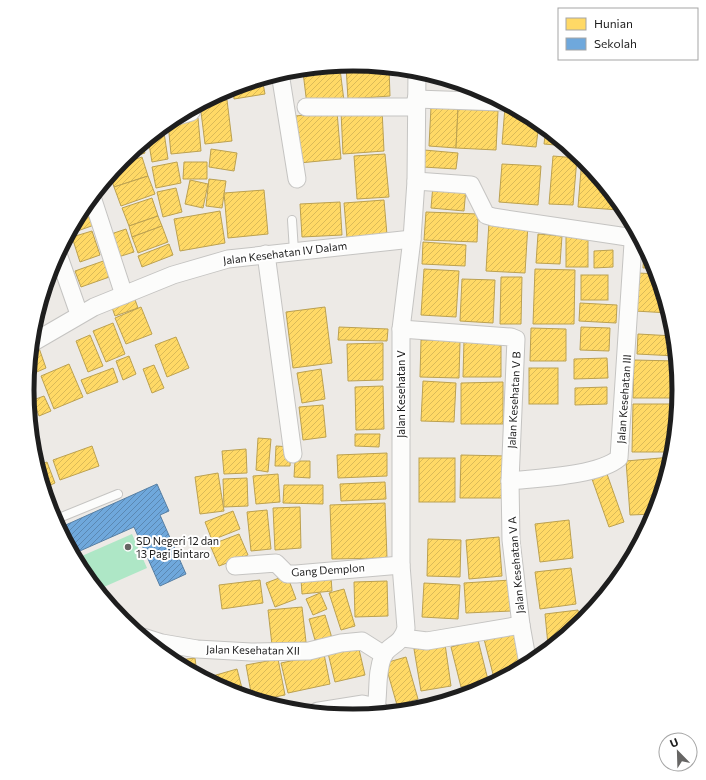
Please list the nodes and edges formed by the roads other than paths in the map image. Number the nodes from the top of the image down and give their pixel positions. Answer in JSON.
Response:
{"nodes":[{"id":1,"x":417,"y":77,"type":"edge"},
{"id":2,"x":281,"y":79,"type":"edge"},
{"id":3,"x":490,"y":102,"type":"edge"},
{"id":4,"x":416,"y":103,"type":"junction"},
{"id":5,"x":306,"y":107,"type":"dead end"},
{"id":6,"x":297,"y":179,"type":"dead end"},
{"id":7,"x":416,"y":181,"type":"junction"},
{"id":8,"x":94,"y":204,"type":"edge"},
{"id":9,"x":292,"y":220,"type":"dead end"},
{"id":10,"x":630,"y":233,"type":"edge"},
{"id":11,"x":412,"y":239,"type":"junction"},
{"id":12,"x":634,"y":239,"type":"edge"},
{"id":13,"x":294,"y":251,"type":"junction"},
{"id":14,"x":266,"y":254,"type":"junction"},
{"id":15,"x":61,"y":262,"type":"edge"},
{"id":16,"x":124,"y":295,"type":"junction"},
{"id":17,"x":79,"y":314,"type":"junction"},
{"id":18,"x":401,"y":329,"type":"junction"},
{"id":19,"x":38,"y":339,"type":"edge"},
{"id":20,"x":293,"y":454,"type":"dead end"},
{"id":21,"x":510,"y":481,"type":"junction"},
{"id":22,"x":118,"y":494,"type":"dead end"},
{"id":23,"x":61,"y":517,"type":"edge"},
{"id":24,"x":400,"y":565,"type":"junction"},
{"id":25,"x":235,"y":566,"type":"dead end"},
{"id":26,"x":521,"y":625,"type":"junction"},
{"id":27,"x":403,"y":638,"type":"junction"},
{"id":28,"x":157,"y":641,"type":"edge"},
{"id":29,"x":384,"y":655,"type":"junction"},
{"id":30,"x":527,"y":657,"type":"edge"},
{"id":31,"x":369,"y":708,"type":"edge"},
{"id":32,"x":378,"y":708,"type":"edge"},
{"id":33,"x":345,"y":709,"type":"edge"}],
"edges":[{"from":1,"to":4,"type":"street","name":"Jalan Kesehatan V"},
{"from":2,"to":6,"type":"street"},
{"from":3,"to":4,"type":"street"},
{"from":4,"to":5,"type":"street"},
{"from":4,"to":7,"type":"street","name":"Jalan Kesehatan V"},
{"from":7,"to":10,"type":"street"},
{"from":7,"to":11,"type":"street","name":"Jalan Kesehatan V"},
{"from":8,"to":16,"type":"street"},
{"from":9,"to":13,"type":"lane"},
{"from":11,"to":13,"type":"street","name":"Jalan Kesehatan IV Dalam"},
{"from":11,"to":18,"type":"street","name":"Jalan Kesehatan V"},
{"from":12,"to":21,"type":"street","name":"Jalan Kesehatan III"},
{"from":13,"to":14,"type":"street","name":"Jalan Kesehatan IV Dalam"},
{"from":14,"to":16,"type":"street","name":"Jalan Kesehatan IV Dalam"},
{"from":14,"to":20,"type":"street"},
{"from":15,"to":17,"type":"street"},
{"from":16,"to":17,"type":"street","name":"Jalan Kesehatan IV Dalam"},
{"from":17,"to":19,"type":"street","name":"Jalan Kesehatan IV Dalam"},
{"from":18,"to":21,"type":"street","name":"Jalan Kesehatan V B"},
{"from":18,"to":24,"type":"street","name":"Jalan Kesehatan V"},
{"from":21,"to":26,"type":"street","name":"Jalan Kesehatan V A"},
{"from":22,"to":23,"type":"lane"},
{"from":24,"to":25,"type":"street","name":"Gang Demplon"},
{"from":24,"to":27,"type":"street","name":"Jalan Kesehatan V"},
{"from":26,"to":27,"type":"street","name":"Jalan Kesehatan V A"},
{"from":26,"to":30,"type":"street"},
{"from":27,"to":29,"type":"street"},
{"from":28,"to":29,"type":"street","name":"Jalan Kesehatan XII"},
{"from":29,"to":32,"type":"street"},
{"from":31,"to":33,"type":"street"}]}
